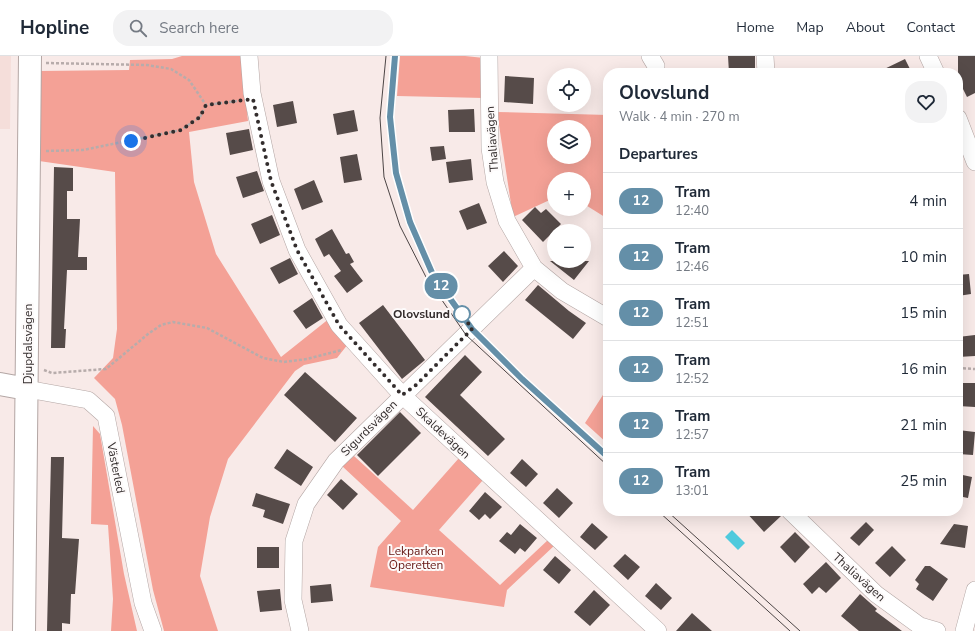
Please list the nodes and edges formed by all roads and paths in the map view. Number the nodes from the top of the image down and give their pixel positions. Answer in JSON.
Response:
{"nodes":[{"id":1,"x":250,"y":56,"type":"edge"},
{"id":2,"x":489,"y":56,"type":"edge"},
{"id":3,"x":765,"y":56,"type":"edge"},
{"id":4,"x":928,"y":56,"type":"edge"},
{"id":5,"x":38,"y":60,"type":"edge"},
{"id":6,"x":766,"y":68,"type":"edge"},
{"id":7,"x":934,"y":68,"type":"edge"},
{"id":8,"x":253,"y":99,"type":"junction"},
{"id":9,"x":206,"y":105,"type":"junction"},
{"id":10,"x":963,"y":131,"type":"edge"},
{"id":11,"x":45,"y":151,"type":"dead end"},
{"id":12,"x":975,"y":162,"type":"edge"},
{"id":13,"x":534,"y":268,"type":"junction"},
{"id":14,"x":603,"y":315,"type":"edge"},
{"id":15,"x":355,"y":343,"type":"junction"},
{"id":16,"x":963,"y":368,"type":"edge"},
{"id":17,"x":43,"y":369,"type":"dead end"},
{"id":18,"x":975,"y":369,"type":"edge"},
{"id":19,"x":0,"y":384,"type":"edge"},
{"id":20,"x":27,"y":389,"type":"junction"},
{"id":21,"x":402,"y":395,"type":"junction"},
{"id":22,"x":795,"y":516,"type":"edge"},
{"id":23,"x":975,"y":590,"type":"edge"},
{"id":24,"x":24,"y":631,"type":"edge"},
{"id":25,"x":153,"y":631,"type":"edge"},
{"id":26,"x":300,"y":631,"type":"edge"},
{"id":27,"x":658,"y":631,"type":"edge"},
{"id":28,"x":938,"y":631,"type":"edge"},
{"id":29,"x":964,"y":631,"type":"edge"}],
"edges":[{"from":1,"to":8,"type":"street","name":"Skaldevägen"},
{"from":2,"to":13,"type":"street","name":"Thaliavägen"},
{"from":3,"to":6,"type":"street"},
{"from":4,"to":7,"type":"street"},
{"from":5,"to":9,"type":"path"},
{"from":5,"to":20,"type":"street","name":"Djupdalsvägen"},
{"from":8,"to":9,"type":"path"},
{"from":8,"to":15,"type":"street","name":"Skaldevägen"},
{"from":9,"to":11,"type":"path"},
{"from":10,"to":12,"type":"street"},
{"from":13,"to":14,"type":"street","name":"Thaliavägen"},
{"from":13,"to":21,"type":"street","name":"Sigurdsvägen"},
{"from":15,"to":17,"type":"path"},
{"from":15,"to":21,"type":"street","name":"Skaldevägen"},
{"from":16,"to":18,"type":"path"},
{"from":19,"to":20,"type":"street","name":"Västerled"},
{"from":20,"to":24,"type":"street","name":"Djupdalsvägen"},
{"from":20,"to":25,"type":"street","name":"Västerled"},
{"from":21,"to":26,"type":"street","name":"Sigurdsvägen"},
{"from":21,"to":27,"type":"street","name":"Skaldevägen"},
{"from":22,"to":28,"type":"street","name":"Thaliavägen"},
{"from":23,"to":29,"type":"street"}]}
